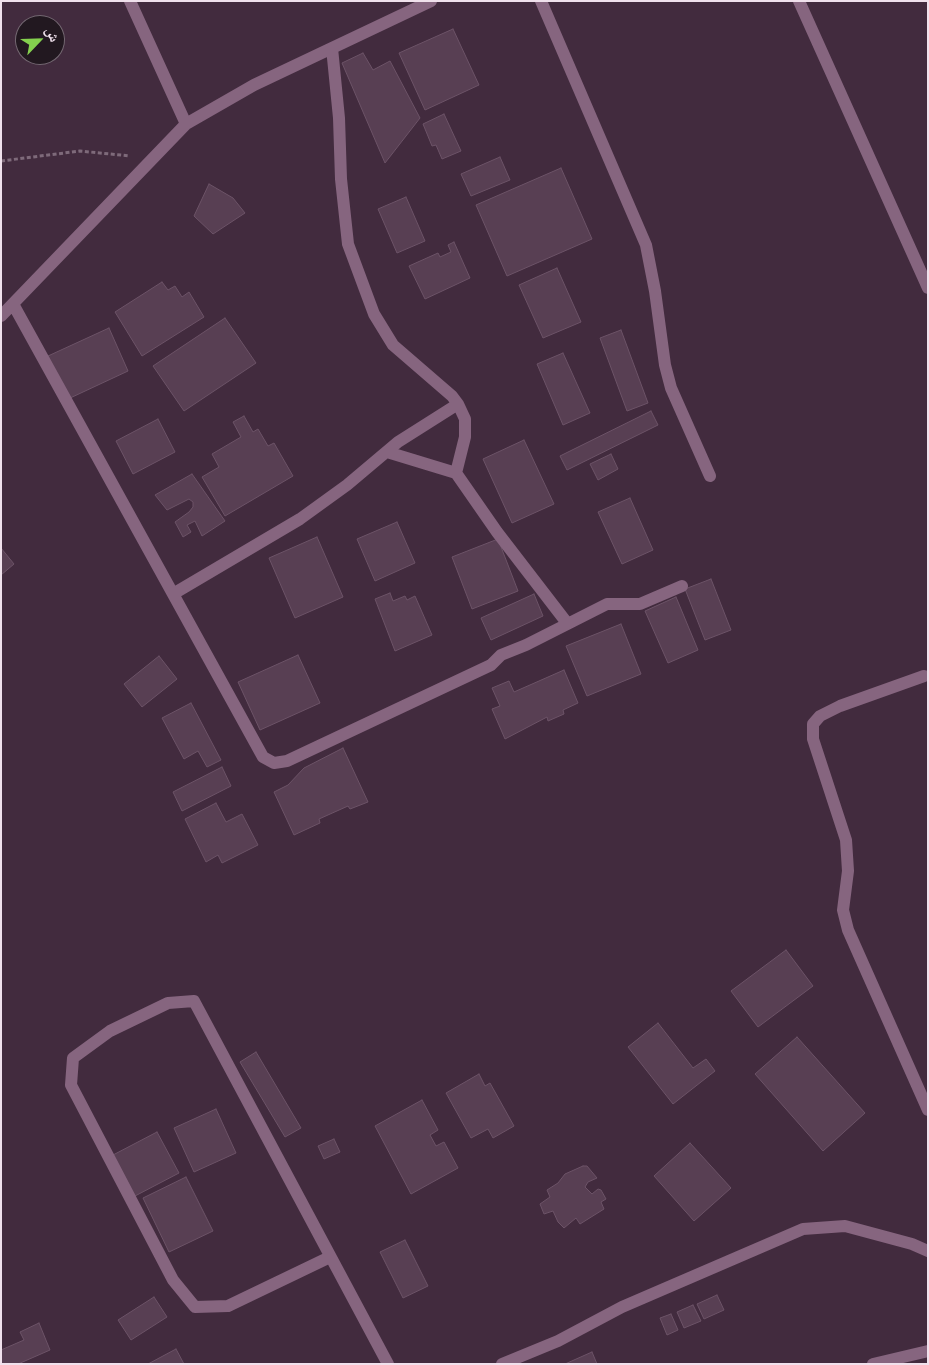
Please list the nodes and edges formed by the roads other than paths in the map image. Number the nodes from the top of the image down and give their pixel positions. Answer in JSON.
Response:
{"nodes":[{"id":1,"x":130,"y":1,"type":"edge"},
{"id":2,"x":431,"y":1,"type":"edge"},
{"id":3,"x":541,"y":1,"type":"edge"},
{"id":4,"x":799,"y":1,"type":"edge"},
{"id":5,"x":332,"y":48,"type":"junction"},
{"id":6,"x":186,"y":124,"type":"junction"},
{"id":7,"x":928,"y":288,"type":"edge"},
{"id":8,"x":13,"y":304,"type":"junction"},
{"id":9,"x":1,"y":316,"type":"edge"},
{"id":10,"x":458,"y":404,"type":"junction"},
{"id":11,"x":387,"y":452,"type":"junction"},
{"id":12,"x":456,"y":473,"type":"junction"},
{"id":13,"x":710,"y":476,"type":"dead end"},
{"id":14,"x":682,"y":586,"type":"dead end"},
{"id":15,"x":173,"y":594,"type":"junction"},
{"id":16,"x":567,"y":623,"type":"junction"},
{"id":17,"x":924,"y":676,"type":"dead end"},
{"id":18,"x":928,"y":1110,"type":"edge"},
{"id":19,"x":928,"y":1251,"type":"edge"},
{"id":20,"x":330,"y":1257,"type":"junction"},
{"id":21,"x":928,"y":1351,"type":"edge"},
{"id":22,"x":388,"y":1364,"type":"edge"},
{"id":23,"x":502,"y":1364,"type":"edge"},
{"id":24,"x":874,"y":1364,"type":"edge"}],
"edges":[{"from":1,"to":6,"type":"street"},
{"from":2,"to":5,"type":"street"},
{"from":3,"to":13,"type":"street"},
{"from":4,"to":7,"type":"street"},
{"from":5,"to":6,"type":"street"},
{"from":5,"to":10,"type":"street"},
{"from":6,"to":8,"type":"street"},
{"from":8,"to":9,"type":"street"},
{"from":8,"to":15,"type":"street"},
{"from":10,"to":11,"type":"street"},
{"from":10,"to":12,"type":"street"},
{"from":11,"to":12,"type":"street"},
{"from":11,"to":15,"type":"street"},
{"from":12,"to":16,"type":"street"},
{"from":14,"to":16,"type":"street"},
{"from":15,"to":16,"type":"street"},
{"from":17,"to":18,"type":"street"},
{"from":19,"to":23,"type":"street"},
{"from":20,"to":20,"type":"street"},
{"from":20,"to":22,"type":"street"},
{"from":21,"to":24,"type":"street"}]}
